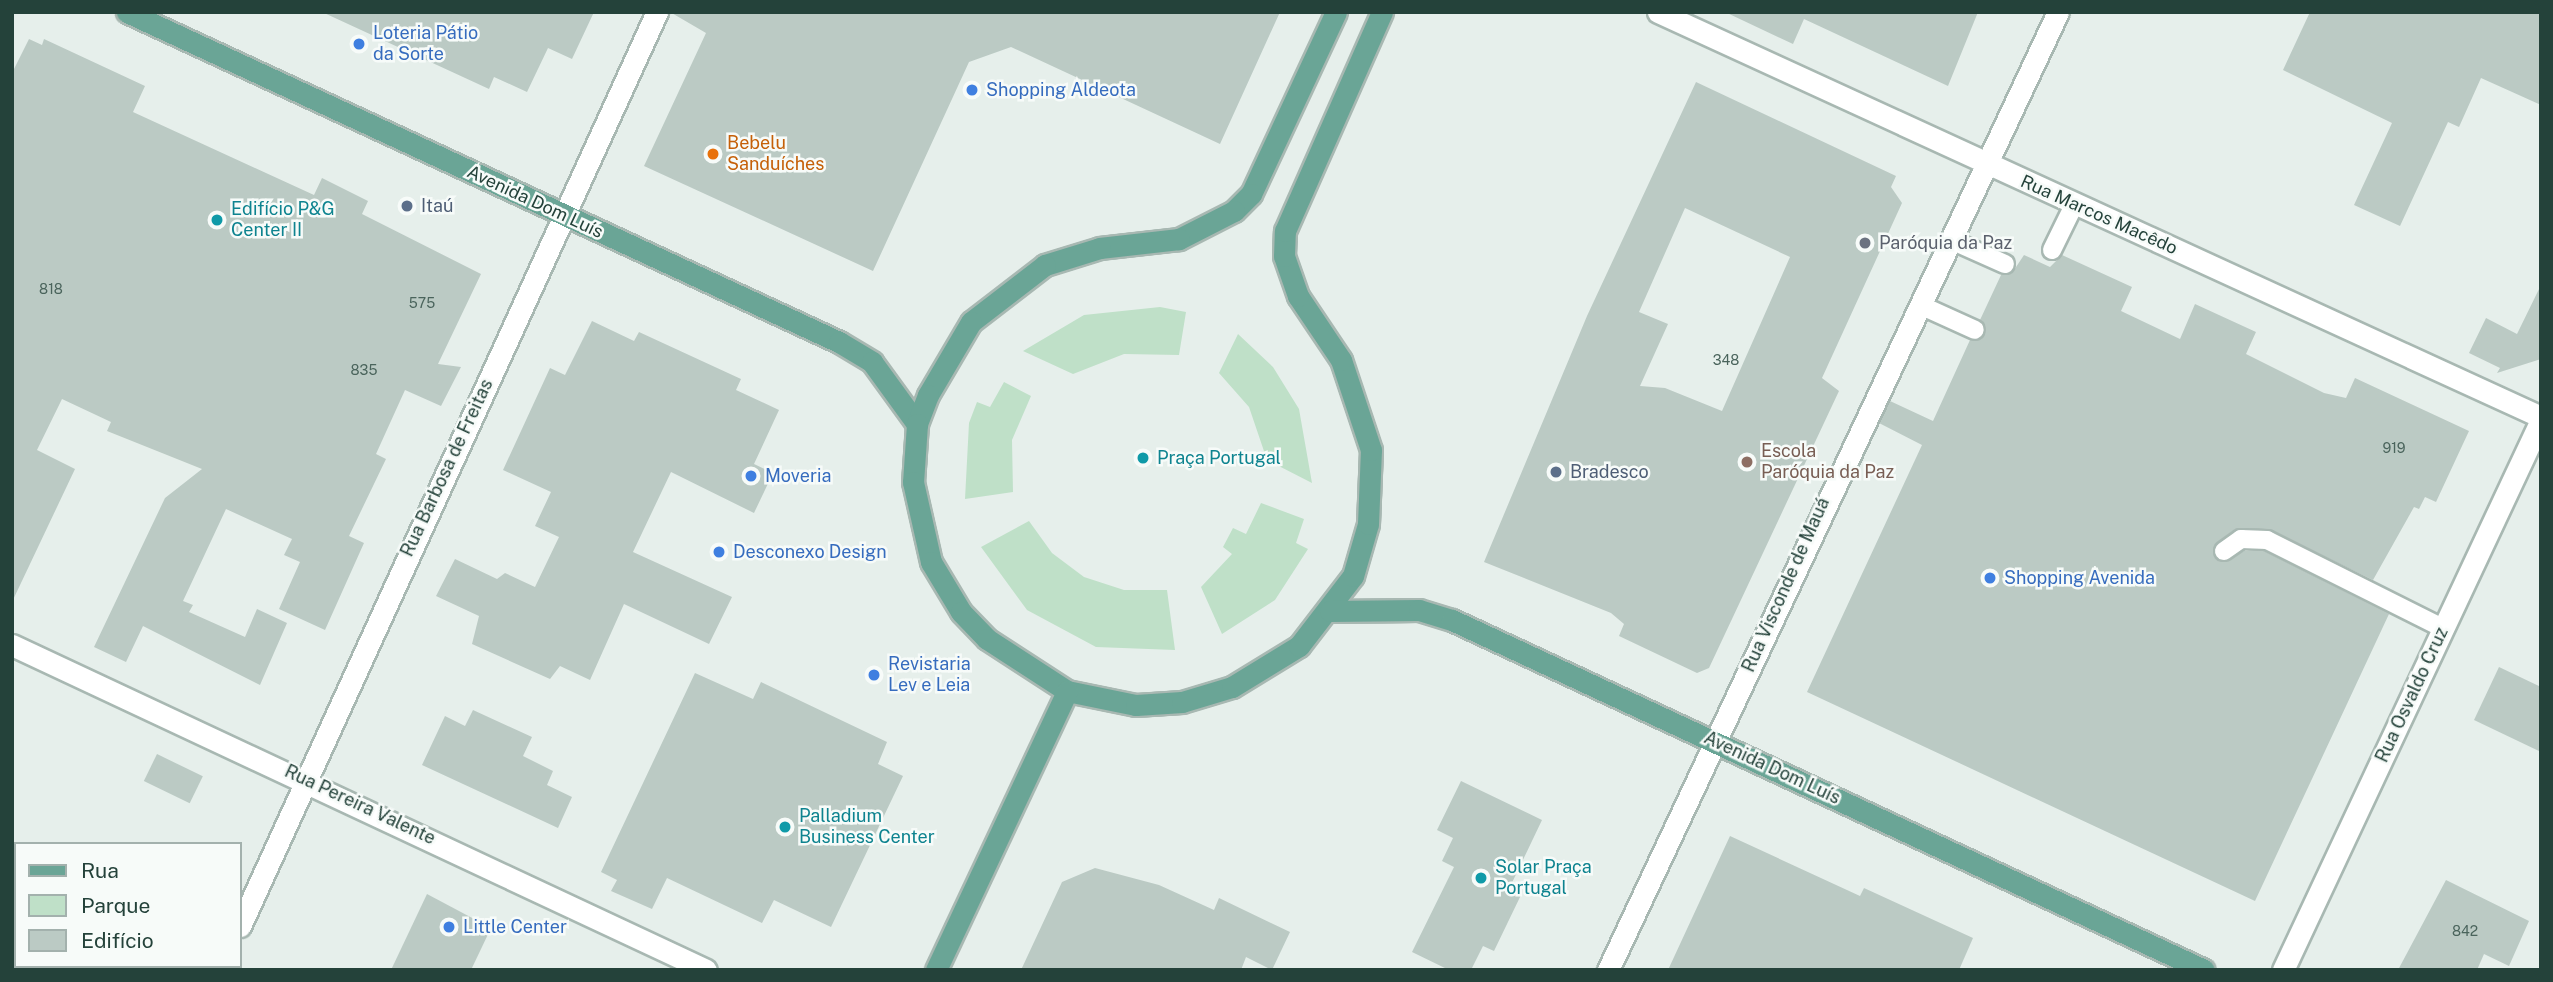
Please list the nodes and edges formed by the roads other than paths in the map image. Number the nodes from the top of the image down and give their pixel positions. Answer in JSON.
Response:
{"nodes":[{"id":1,"x":127,"y":12,"type":"edge"},
{"id":2,"x":657,"y":12,"type":"edge"},
{"id":3,"x":1336,"y":12,"type":"edge"},
{"id":4,"x":1382,"y":12,"type":"edge"},
{"id":5,"x":1658,"y":12,"type":"edge"},
{"id":6,"x":2058,"y":12,"type":"edge"},
{"id":7,"x":1987,"y":165,"type":"junction"},
{"id":8,"x":2075,"y":203,"type":"junction"},
{"id":9,"x":563,"y":214,"type":"junction"},
{"id":10,"x":1951,"y":240,"type":"junction"},
{"id":11,"x":2052,"y":250,"type":"dead end"},
{"id":12,"x":2005,"y":264,"type":"dead end"},
{"id":13,"x":1920,"y":305,"type":"junction"},
{"id":14,"x":1975,"y":330,"type":"dead end"},
{"id":15,"x":2541,"y":418,"type":"edge"},
{"id":16,"x":918,"y":424,"type":"junction"},
{"id":17,"x":2224,"y":551,"type":"dead end"},
{"id":18,"x":1330,"y":611,"type":"junction"},
{"id":19,"x":2443,"y":628,"type":"junction"},
{"id":20,"x":12,"y":645,"type":"edge"},
{"id":21,"x":1067,"y":691,"type":"junction"},
{"id":22,"x":1714,"y":741,"type":"junction"},
{"id":23,"x":305,"y":779,"type":"junction"},
{"id":24,"x":242,"y":921,"type":"edge"},
{"id":25,"x":706,"y":970,"type":"edge"},
{"id":26,"x":936,"y":970,"type":"edge"},
{"id":27,"x":1608,"y":970,"type":"edge"},
{"id":28,"x":2204,"y":970,"type":"edge"},
{"id":29,"x":2283,"y":970,"type":"edge"}],
"edges":[{"from":1,"to":9,"type":"main road","name":"Avenida Dom Luís"},
{"from":2,"to":9,"type":"street","name":"Rua Barbosa de Freitas"},
{"from":3,"to":16,"type":"main road"},
{"from":4,"to":18,"type":"main road"},
{"from":5,"to":7,"type":"street","name":"Rua Marcos Macêdo"},
{"from":6,"to":7,"type":"street","name":"Rua Visconde de Mauá"},
{"from":7,"to":8,"type":"street","name":"Rua Marcos Macêdo"},
{"from":7,"to":10,"type":"street","name":"Rua Visconde de Mauá"},
{"from":8,"to":11,"type":"lane"},
{"from":8,"to":15,"type":"street","name":"Rua Marcos Macêdo"},
{"from":9,"to":16,"type":"main road","name":"Avenida Dom Luís"},
{"from":9,"to":23,"type":"street","name":"Rua Barbosa de Freitas"},
{"from":10,"to":12,"type":"lane"},
{"from":10,"to":13,"type":"street","name":"Rua Visconde de Mauá"},
{"from":13,"to":14,"type":"lane"},
{"from":13,"to":22,"type":"street","name":"Rua Visconde de Mauá"},
{"from":15,"to":19,"type":"street","name":"Rua Osvaldo Cruz"},
{"from":16,"to":21,"type":"main road"},
{"from":17,"to":19,"type":"lane"},
{"from":18,"to":21,"type":"main road"},
{"from":18,"to":22,"type":"main road","name":"Avenida Dom Luís"},
{"from":19,"to":29,"type":"street","name":"Rua Osvaldo Cruz"},
{"from":20,"to":23,"type":"street","name":"Rua Pereira Valente"},
{"from":21,"to":26,"type":"main road"},
{"from":22,"to":27,"type":"street","name":"Rua Visconde de Mauá"},
{"from":22,"to":28,"type":"main road","name":"Avenida Dom Luís"},
{"from":23,"to":24,"type":"street","name":"Rua Barbosa de Freitas"},
{"from":23,"to":25,"type":"street","name":"Rua Pereira Valente"}]}
